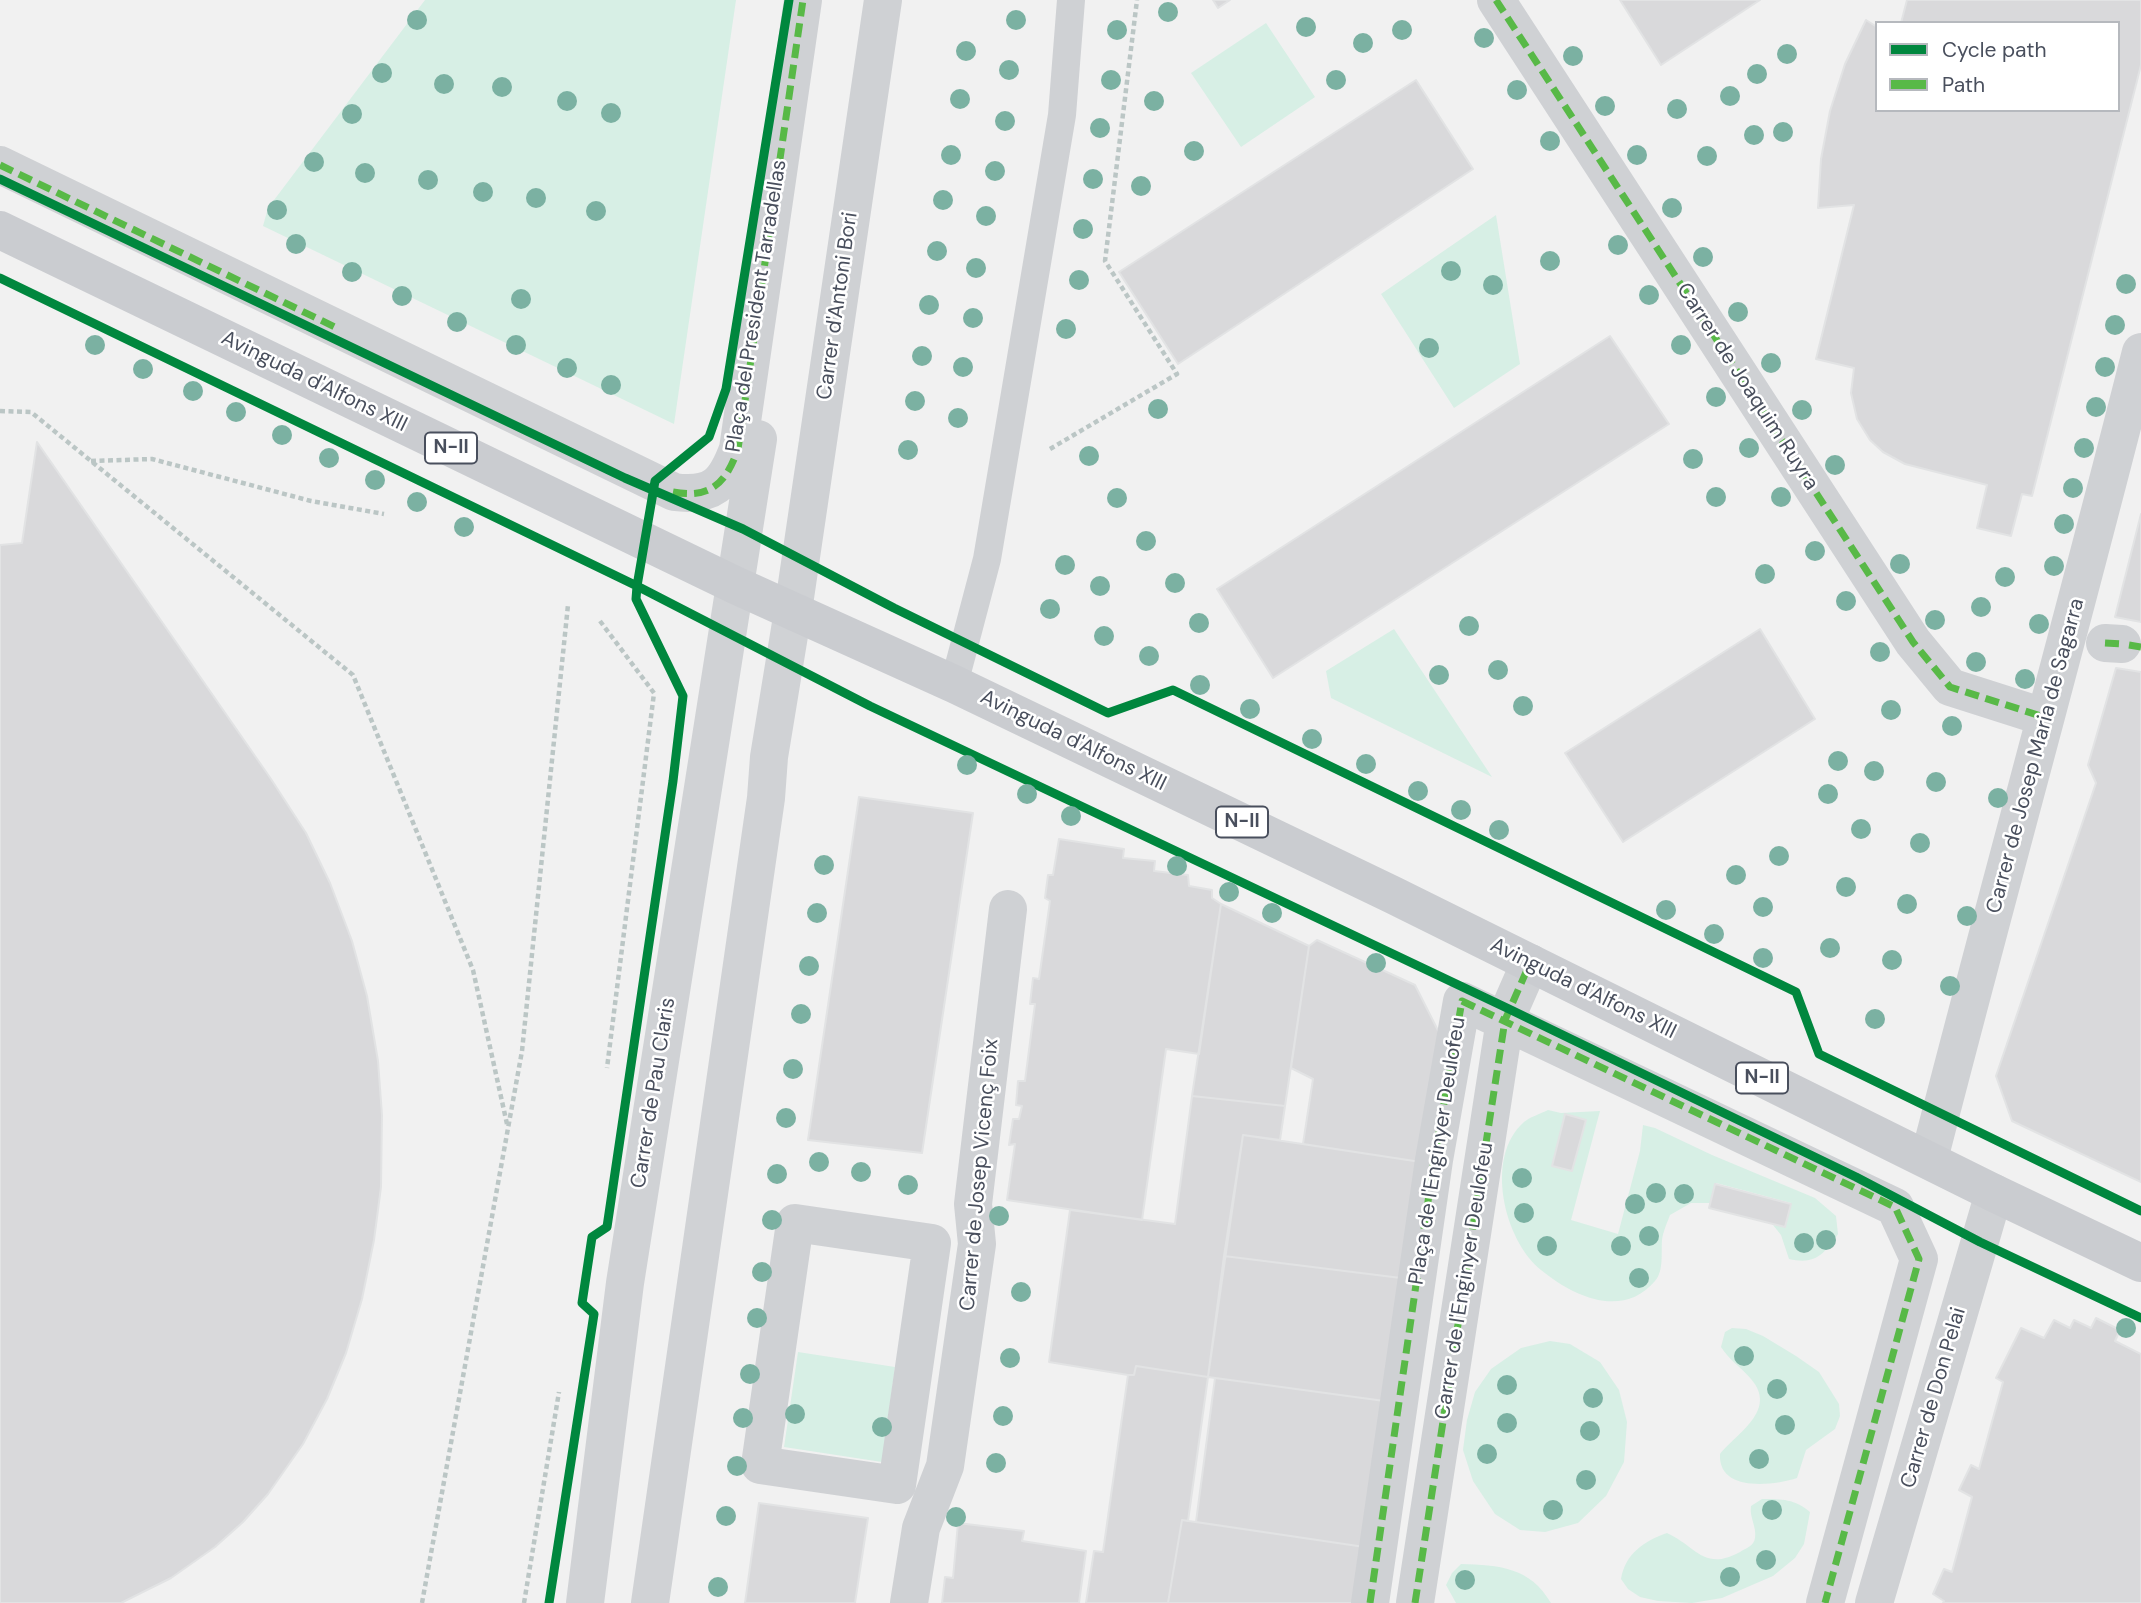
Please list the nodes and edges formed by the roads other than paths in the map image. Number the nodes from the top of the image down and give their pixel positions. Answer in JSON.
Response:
{"nodes":[{"id":1,"x":803,"y":0,"type":"edge"},
{"id":2,"x":820,"y":0,"type":"edge"},
{"id":3,"x":883,"y":0,"type":"edge"},
{"id":4,"x":1072,"y":0,"type":"edge"},
{"id":5,"x":1496,"y":0,"type":"edge"},
{"id":6,"x":0,"y":165,"type":"edge"},
{"id":7,"x":0,"y":230,"type":"edge"},
{"id":8,"x":2141,"y":352,"type":"edge"},
{"id":9,"x":735,"y":584,"type":"junction"},
{"id":10,"x":793,"y":611,"type":"junction"},
{"id":11,"x":954,"y":684,"type":"junction"},
{"id":12,"x":2044,"y":717,"type":"junction"},
{"id":13,"x":1008,"y":909,"type":"dead end"},
{"id":14,"x":1530,"y":963,"type":"junction"},
{"id":15,"x":1505,"y":1020,"type":"junction"},
{"id":16,"x":1929,"y":1159,"type":"junction"},
{"id":17,"x":1994,"y":1193,"type":"junction"},
{"id":18,"x":2141,"y":1264,"type":"edge"},
{"id":19,"x":897,"y":1485,"type":"joint"},
{"id":20,"x":585,"y":1603,"type":"edge"},
{"id":21,"x":650,"y":1603,"type":"edge"},
{"id":22,"x":909,"y":1603,"type":"edge"},
{"id":23,"x":1370,"y":1603,"type":"edge"},
{"id":24,"x":1415,"y":1603,"type":"edge"},
{"id":25,"x":1825,"y":1603,"type":"edge"},
{"id":26,"x":1874,"y":1603,"type":"edge"}],
"edges":[{"from":1,"to":6,"type":"street","name":"Plaça del President Tarradellas"},
{"from":2,"to":9,"type":"street"},
{"from":3,"to":10,"type":"street","name":"Carrer d'Antoni Bori"},
{"from":4,"to":11,"type":"lane"},
{"from":5,"to":12,"type":"street","name":"Carrer de Joaquim Ruyra"},
{"from":7,"to":9,"type":"main road","name":"Avinguda d'Alfons XIII","number":"N-II"},
{"from":8,"to":12,"type":"street","name":"Carrer de Josep Maria de Sagarra"},
{"from":9,"to":10,"type":"main road","name":"Avinguda d'Alfons XIII","number":"N-II"},
{"from":9,"to":20,"type":"street","name":"Carrer de Pau Claris"},
{"from":10,"to":11,"type":"main road","name":"Avinguda d'Alfons XIII","number":"N-II"},
{"from":10,"to":21,"type":"street"},
{"from":11,"to":14,"type":"main road","name":"Avinguda d'Alfons XIII","number":"N-II"},
{"from":12,"to":16,"type":"street","name":"Carrer de Josep Maria de Sagarra"},
{"from":13,"to":22,"type":"street","name":"Carrer de Josep Vicenç Foix"},
{"from":14,"to":15,"type":"street","name":"Carrer de l'Enginyer Deulofeu"},
{"from":14,"to":16,"type":"main road","name":"Avinguda d'Alfons XIII","number":"N-II"},
{"from":15,"to":23,"type":"street","name":"Plaça de l'Enginyer Deulofeu"},
{"from":15,"to":24,"type":"street","name":"Carrer de l'Enginyer Deulofeu"},
{"from":15,"to":25,"type":"street","name":"Plaça de l'Enginyer Deulofeu"},
{"from":16,"to":17,"type":"main road","name":"Avinguda d'Alfons XIII","number":"N-II"},
{"from":17,"to":18,"type":"main road","name":"Avinguda d'Alfons XIII","number":"N-II"},
{"from":17,"to":26,"type":"street","name":"Carrer de Don Pelai"},
{"from":19,"to":19,"type":"street"}]}
